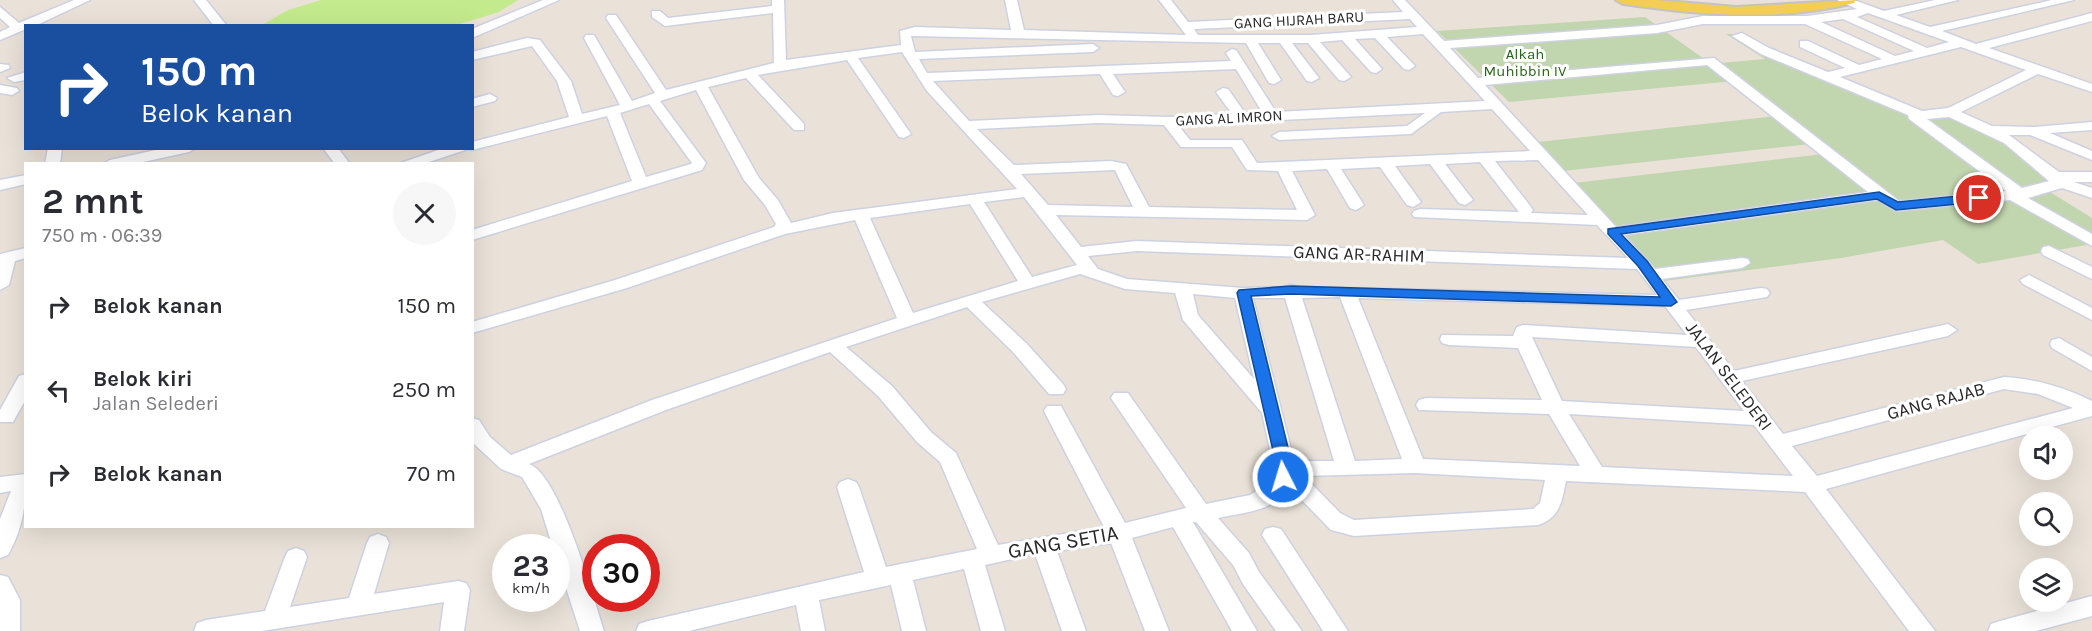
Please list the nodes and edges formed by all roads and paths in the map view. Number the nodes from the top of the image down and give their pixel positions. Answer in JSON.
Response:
{"nodes":[{"id":1,"x":84,"y":0,"type":"edge"},
{"id":2,"x":200,"y":0,"type":"edge"},
{"id":3,"x":553,"y":0,"type":"edge"},
{"id":4,"x":1011,"y":0,"type":"edge"},
{"id":5,"x":1165,"y":0,"type":"edge"},
{"id":6,"x":1400,"y":0,"type":"edge"},
{"id":7,"x":1623,"y":0,"type":"edge"},
{"id":8,"x":1880,"y":0,"type":"edge"},
{"id":9,"x":1952,"y":0,"type":"edge"},
{"id":10,"x":2068,"y":0,"type":"edge"},
{"id":11,"x":778,"y":4,"type":"edge"},
{"id":12,"x":1848,"y":4,"type":"edge"},
{"id":13,"x":0,"y":11,"type":"edge"},
{"id":14,"x":656,"y":14,"type":"dead end"},
{"id":15,"x":1885,"y":14,"type":"junction"},
{"id":16,"x":2005,"y":14,"type":"junction"},
{"id":17,"x":1412,"y":15,"type":"junction"},
{"id":18,"x":2092,"y":17,"type":"edge"},
{"id":19,"x":612,"y":18,"type":"dead end"},
{"id":20,"x":1807,"y":20,"type":"junction"},
{"id":21,"x":27,"y":24,"type":"edge"},
{"id":22,"x":219,"y":24,"type":"edge"},
{"id":23,"x":24,"y":25,"type":"edge"},
{"id":24,"x":1185,"y":26,"type":"junction"},
{"id":25,"x":17,"y":28,"type":"junction"},
{"id":26,"x":2047,"y":29,"type":"junction"},
{"id":27,"x":1426,"y":30,"type":"junction"},
{"id":28,"x":1928,"y":31,"type":"junction"},
{"id":29,"x":474,"y":33,"type":"edge"},
{"id":30,"x":1018,"y":33,"type":"junction"},
{"id":31,"x":1377,"y":33,"type":"junction"},
{"id":32,"x":1344,"y":35,"type":"junction"},
{"id":33,"x":0,"y":36,"type":"edge"},
{"id":34,"x":1738,"y":36,"type":"dead end"},
{"id":35,"x":1101,"y":37,"type":"junction"},
{"id":36,"x":590,"y":38,"type":"dead end"},
{"id":37,"x":1195,"y":39,"type":"junction"},
{"id":38,"x":1249,"y":39,"type":"junction"},
{"id":39,"x":1283,"y":39,"type":"junction"},
{"id":40,"x":1311,"y":39,"type":"junction"},
{"id":41,"x":1227,"y":40,"type":"junction"},
{"id":42,"x":1804,"y":44,"type":"dead end"},
{"id":43,"x":1441,"y":45,"type":"junction"},
{"id":44,"x":1967,"y":46,"type":"junction"},
{"id":45,"x":907,"y":52,"type":"junction"},
{"id":46,"x":1927,"y":52,"type":"junction"},
{"id":47,"x":474,"y":55,"type":"edge"},
{"id":48,"x":850,"y":56,"type":"junction"},
{"id":49,"x":1894,"y":60,"type":"junction"},
{"id":50,"x":780,"y":65,"type":"junction"},
{"id":51,"x":1237,"y":65,"type":"junction"},
{"id":52,"x":1409,"y":66,"type":"dead end"},
{"id":53,"x":1376,"y":69,"type":"dead end"},
{"id":54,"x":1858,"y":69,"type":"junction"},
{"id":55,"x":1104,"y":70,"type":"junction"},
{"id":56,"x":2038,"y":70,"type":"junction"},
{"id":57,"x":748,"y":72,"type":"junction"},
{"id":58,"x":1829,"y":76,"type":"junction"},
{"id":59,"x":925,"y":77,"type":"junction"},
{"id":60,"x":1344,"y":77,"type":"dead end"},
{"id":61,"x":1312,"y":78,"type":"dead end"},
{"id":62,"x":1274,"y":80,"type":"dead end"},
{"id":63,"x":1474,"y":82,"type":"junction"},
{"id":64,"x":700,"y":85,"type":"junction"},
{"id":65,"x":2092,"y":88,"type":"edge"},
{"id":66,"x":1118,"y":92,"type":"dead end"},
{"id":67,"x":1223,"y":92,"type":"dead end"},
{"id":68,"x":657,"y":97,"type":"junction"},
{"id":69,"x":490,"y":98,"type":"dead end"},
{"id":70,"x":474,"y":102,"type":"edge"},
{"id":71,"x":1494,"y":105,"type":"junction"},
{"id":72,"x":628,"y":107,"type":"junction"},
{"id":73,"x":1431,"y":108,"type":"junction"},
{"id":74,"x":612,"y":111,"type":"junction"},
{"id":75,"x":1953,"y":111,"type":"junction"},
{"id":76,"x":1335,"y":112,"type":"junction"},
{"id":77,"x":1917,"y":114,"type":"junction"},
{"id":78,"x":1271,"y":115,"type":"junction"},
{"id":79,"x":1241,"y":117,"type":"junction"},
{"id":80,"x":577,"y":119,"type":"junction"},
{"id":81,"x":1168,"y":122,"type":"junction"},
{"id":82,"x":964,"y":125,"type":"junction"},
{"id":83,"x":799,"y":127,"type":"dead end"},
{"id":84,"x":2089,"y":128,"type":"edge"},
{"id":85,"x":1991,"y":130,"type":"junction"},
{"id":86,"x":2032,"y":131,"type":"junction"},
{"id":87,"x":1349,"y":133,"type":"junction"},
{"id":88,"x":904,"y":134,"type":"dead end"},
{"id":89,"x":1279,"y":136,"type":"dead end"},
{"id":90,"x":474,"y":145,"type":"edge"},
{"id":91,"x":179,"y":150,"type":"edge"},
{"id":92,"x":332,"y":150,"type":"edge"},
{"id":93,"x":455,"y":150,"type":"edge"},
{"id":94,"x":1540,"y":155,"type":"junction"},
{"id":95,"x":2092,"y":156,"type":"edge"},
{"id":96,"x":1484,"y":157,"type":"junction"},
{"id":97,"x":1434,"y":160,"type":"junction"},
{"id":98,"x":120,"y":162,"type":"edge"},
{"id":99,"x":341,"y":162,"type":"edge"},
{"id":100,"x":412,"y":162,"type":"edge"},
{"id":101,"x":1384,"y":162,"type":"junction"},
{"id":102,"x":1331,"y":164,"type":"junction"},
{"id":103,"x":1283,"y":167,"type":"junction"},
{"id":104,"x":1010,"y":170,"type":"junction"},
{"id":105,"x":2092,"y":177,"type":"edge"},
{"id":106,"x":2057,"y":179,"type":"junction"},
{"id":107,"x":24,"y":180,"type":"edge"},
{"id":108,"x":641,"y":183,"type":"junction"},
{"id":109,"x":0,"y":185,"type":"edge"},
{"id":110,"x":1026,"y":192,"type":"junction"},
{"id":111,"x":2092,"y":193,"type":"edge"},
{"id":112,"x":2020,"y":194,"type":"junction"},
{"id":113,"x":1879,"y":195,"type":"junction"},
{"id":114,"x":975,"y":200,"type":"junction"},
{"id":115,"x":1465,"y":200,"type":"dead end"},
{"id":116,"x":1356,"y":205,"type":"dead end"},
{"id":117,"x":1041,"y":210,"type":"junction"},
{"id":118,"x":1525,"y":210,"type":"dead end"},
{"id":119,"x":1143,"y":212,"type":"junction"},
{"id":120,"x":861,"y":214,"type":"junction"},
{"id":121,"x":1607,"y":226,"type":"junction"},
{"id":122,"x":780,"y":230,"type":"junction"},
{"id":123,"x":474,"y":234,"type":"edge"},
{"id":124,"x":2092,"y":241,"type":"edge"},
{"id":125,"x":2049,"y":251,"type":"dead end"},
{"id":126,"x":1076,"y":252,"type":"junction"},
{"id":127,"x":24,"y":253,"type":"edge"},
{"id":128,"x":3,"y":258,"type":"edge"},
{"id":129,"x":1742,"y":263,"type":"dead end"},
{"id":130,"x":1647,"y":269,"type":"junction"},
{"id":131,"x":1091,"y":271,"type":"junction"},
{"id":132,"x":2092,"y":274,"type":"edge"},
{"id":133,"x":2029,"y":280,"type":"dead end"},
{"id":134,"x":1028,"y":284,"type":"junction"},
{"id":135,"x":0,"y":285,"type":"edge"},
{"id":136,"x":1183,"y":287,"type":"junction"},
{"id":137,"x":1291,"y":290,"type":"junction"},
{"id":138,"x":1347,"y":292,"type":"junction"},
{"id":139,"x":1243,"y":293,"type":"junction"},
{"id":140,"x":1761,"y":293,"type":"dead end"},
{"id":141,"x":970,"y":300,"type":"junction"},
{"id":142,"x":1673,"y":304,"type":"junction"},
{"id":143,"x":2092,"y":315,"type":"edge"},
{"id":144,"x":907,"y":320,"type":"junction"},
{"id":145,"x":474,"y":327,"type":"edge"},
{"id":146,"x":1948,"y":330,"type":"dead end"},
{"id":147,"x":1449,"y":339,"type":"dead end"},
{"id":148,"x":1523,"y":342,"type":"junction"},
{"id":149,"x":1702,"y":342,"type":"junction"},
{"id":150,"x":2059,"y":344,"type":"dead end"},
{"id":151,"x":833,"y":345,"type":"junction"},
{"id":152,"x":2092,"y":365,"type":"edge"},
{"id":153,"x":1730,"y":378,"type":"junction"},
{"id":154,"x":24,"y":385,"type":"edge"},
{"id":155,"x":1121,"y":398,"type":"dead end"},
{"id":156,"x":1426,"y":405,"type":"dead end"},
{"id":157,"x":1555,"y":407,"type":"junction"},
{"id":158,"x":2092,"y":409,"type":"edge"},
{"id":159,"x":1273,"y":413,"type":"junction"},
{"id":160,"x":11,"y":417,"type":"edge"},
{"id":161,"x":1763,"y":419,"type":"junction"},
{"id":162,"x":476,"y":436,"type":"edge"},
{"id":163,"x":1779,"y":442,"type":"junction"},
{"id":164,"x":508,"y":464,"type":"junction"},
{"id":165,"x":1415,"y":466,"type":"junction"},
{"id":166,"x":1347,"y":469,"type":"junction"},
{"id":167,"x":1557,"y":471,"type":"junction"},
{"id":168,"x":1284,"y":472,"type":"junction"},
{"id":169,"x":1594,"y":474,"type":"junction"},
{"id":170,"x":24,"y":482,"type":"edge"},
{"id":171,"x":0,"y":485,"type":"edge"},
{"id":172,"x":24,"y":485,"type":"edge"},
{"id":173,"x":1813,"y":485,"type":"junction"},
{"id":174,"x":848,"y":487,"type":"dead end"},
{"id":175,"x":1190,"y":515,"type":"junction"},
{"id":176,"x":1119,"y":533,"type":"junction"},
{"id":177,"x":1273,"y":535,"type":"dead end"},
{"id":178,"x":378,"y":543,"type":"dead end"},
{"id":179,"x":1043,"y":544,"type":"junction"},
{"id":180,"x":0,"y":549,"type":"edge"},
{"id":181,"x":982,"y":556,"type":"junction"},
{"id":182,"x":296,"y":557,"type":"dead end"},
{"id":183,"x":889,"y":575,"type":"junction"},
{"id":184,"x":0,"y":584,"type":"edge"},
{"id":185,"x":806,"y":593,"type":"junction"},
{"id":186,"x":359,"y":605,"type":"junction"},
{"id":187,"x":2092,"y":606,"type":"edge"},
{"id":188,"x":274,"y":619,"type":"junction"},
{"id":189,"x":708,"y":623,"type":"edge"},
{"id":190,"x":207,"y":630,"type":"edge"},
{"id":191,"x":8,"y":631,"type":"edge"},
{"id":192,"x":452,"y":631,"type":"edge"},
{"id":193,"x":592,"y":631,"type":"edge"},
{"id":194,"x":648,"y":631,"type":"edge"},
{"id":195,"x":813,"y":631,"type":"edge"},
{"id":196,"x":914,"y":631,"type":"edge"},
{"id":197,"x":993,"y":631,"type":"edge"},
{"id":198,"x":1074,"y":631,"type":"edge"},
{"id":199,"x":1157,"y":631,"type":"edge"},
{"id":200,"x":1245,"y":631,"type":"edge"},
{"id":201,"x":1290,"y":631,"type":"edge"},
{"id":202,"x":1336,"y":631,"type":"edge"},
{"id":203,"x":1923,"y":631,"type":"edge"},
{"id":204,"x":2000,"y":631,"type":"edge"}],
"edges":[{"from":1,"to":21,"type":"street"},
{"from":2,"to":22,"type":"street"},
{"from":3,"to":29,"type":"street"},
{"from":4,"to":30,"type":"street"},
{"from":5,"to":24,"type":"street"},
{"from":6,"to":17,"type":"street","name":"JALAN SELEDERI"},
{"from":7,"to":12,"type":"main road"},
{"from":8,"to":12,"type":"street"},
{"from":9,"to":15,"type":"street"},
{"from":10,"to":16,"type":"street"},
{"from":11,"to":14,"type":"street"},
{"from":11,"to":50,"type":"street"},
{"from":12,"to":15,"type":"street"},
{"from":12,"to":20,"type":"street"},
{"from":12,"to":46,"type":"street"},
{"from":13,"to":25,"type":"street"},
{"from":15,"to":28,"type":"street"},
{"from":16,"to":26,"type":"street"},
{"from":16,"to":28,"type":"street"},
{"from":17,"to":24,"type":"street","name":"GANG HIJRAH BARU"},
{"from":17,"to":27,"type":"street","name":"JALAN SELEDERI"},
{"from":18,"to":26,"type":"street"},
{"from":19,"to":68,"type":"street"},
{"from":20,"to":43,"type":"street"},
{"from":20,"to":49,"type":"street"},
{"from":23,"to":25,"type":"street"},
{"from":24,"to":37,"type":"street"},
{"from":25,"to":33,"type":"street"},
{"from":26,"to":44,"type":"street"},
{"from":27,"to":31,"type":"street"},
{"from":27,"to":43,"type":"street","name":"JALAN SELEDERI"},
{"from":28,"to":44,"type":"street"},
{"from":30,"to":35,"type":"street"},
{"from":30,"to":45,"type":"street"},
{"from":31,"to":32,"type":"street"},
{"from":31,"to":52,"type":"street"},
{"from":32,"to":40,"type":"street"},
{"from":32,"to":53,"type":"street"},
{"from":34,"to":58,"type":"street"},
{"from":35,"to":37,"type":"street"},
{"from":35,"to":45,"type":"street"},
{"from":36,"to":72,"type":"street"},
{"from":37,"to":41,"type":"street"},
{"from":38,"to":39,"type":"street"},
{"from":38,"to":41,"type":"street"},
{"from":38,"to":62,"type":"street"},
{"from":39,"to":40,"type":"street"},
{"from":39,"to":61,"type":"street"},
{"from":40,"to":60,"type":"street"},
{"from":41,"to":51,"type":"street"},
{"from":42,"to":54,"type":"street"},
{"from":43,"to":63,"type":"street","name":"JALAN SELEDERI"},
{"from":44,"to":46,"type":"street"},
{"from":44,"to":56,"type":"street"},
{"from":45,"to":48,"type":"street"},
{"from":45,"to":59,"type":"street"},
{"from":46,"to":49,"type":"street"},
{"from":47,"to":80,"type":"street"},
{"from":48,"to":50,"type":"street"},
{"from":48,"to":88,"type":"street"},
{"from":49,"to":54,"type":"street"},
{"from":50,"to":57,"type":"street"},
{"from":51,"to":55,"type":"street"},
{"from":51,"to":78,"type":"street"},
{"from":54,"to":58,"type":"street"},
{"from":55,"to":59,"type":"street"},
{"from":55,"to":66,"type":"street"},
{"from":56,"to":65,"type":"street"},
{"from":56,"to":75,"type":"street"},
{"from":57,"to":64,"type":"street"},
{"from":57,"to":83,"type":"street"},
{"from":58,"to":77,"type":"street"},
{"from":59,"to":82,"type":"street"},
{"from":63,"to":71,"type":"street","name":"JALAN SELEDERI"},
{"from":63,"to":113,"type":"street"},
{"from":64,"to":68,"type":"street"},
{"from":64,"to":122,"type":"street"},
{"from":67,"to":79,"type":"street"},
{"from":68,"to":72,"type":"street"},
{"from":68,"to":108,"type":"street"},
{"from":69,"to":70,"type":"street"},
{"from":71,"to":73,"type":"street","name":"GANG AL IMRON"},
{"from":71,"to":94,"type":"street","name":"JALAN SELEDERI"},
{"from":72,"to":74,"type":"street"},
{"from":73,"to":76,"type":"street","name":"GANG AL IMRON"},
{"from":73,"to":87,"type":"street"},
{"from":74,"to":80,"type":"street"},
{"from":74,"to":108,"type":"street"},
{"from":75,"to":77,"type":"street"},
{"from":75,"to":85,"type":"street"},
{"from":76,"to":78,"type":"street","name":"GANG AL IMRON"},
{"from":76,"to":87,"type":"street"},
{"from":77,"to":112,"type":"street"},
{"from":78,"to":79,"type":"street","name":"GANG AL IMRON"},
{"from":79,"to":81,"type":"street","name":"GANG AL IMRON"},
{"from":80,"to":90,"type":"street"},
{"from":81,"to":82,"type":"street","name":"GANG AL IMRON"},
{"from":81,"to":103,"type":"street"},
{"from":82,"to":104,"type":"street"},
{"from":84,"to":86,"type":"street"},
{"from":85,"to":86,"type":"street"},
{"from":85,"to":106,"type":"street"},
{"from":86,"to":95,"type":"street"},
{"from":87,"to":89,"type":"street"},
{"from":91,"to":98,"type":"street"},
{"from":92,"to":99,"type":"street"},
{"from":93,"to":100,"type":"street"},
{"from":94,"to":96,"type":"street"},
{"from":94,"to":121,"type":"street","name":"JALAN SELEDERI"},
{"from":96,"to":97,"type":"street"},
{"from":96,"to":118,"type":"street"},
{"from":97,"to":101,"type":"street"},
{"from":97,"to":115,"type":"street"},
{"from":101,"to":102,"type":"street"},
{"from":101,"to":121,"type":"street"},
{"from":102,"to":103,"type":"street"},
{"from":102,"to":116,"type":"street"},
{"from":103,"to":119,"type":"street"},
{"from":104,"to":110,"type":"street"},
{"from":104,"to":119,"type":"street"},
{"from":105,"to":106,"type":"street"},
{"from":106,"to":111,"type":"street"},
{"from":106,"to":112,"type":"street"},
{"from":107,"to":109,"type":"street"},
{"from":108,"to":123,"type":"street"},
{"from":110,"to":114,"type":"street"},
{"from":110,"to":117,"type":"street"},
{"from":112,"to":113,"type":"street"},
{"from":112,"to":124,"type":"street"},
{"from":113,"to":121,"type":"street"},
{"from":114,"to":120,"type":"street"},
{"from":114,"to":134,"type":"street"},
{"from":117,"to":119,"type":"street"},
{"from":117,"to":126,"type":"street"},
{"from":120,"to":122,"type":"street"},
{"from":120,"to":144,"type":"street"},
{"from":121,"to":130,"type":"street","name":"JALAN SELEDERI"},
{"from":122,"to":145,"type":"street"},
{"from":125,"to":132,"type":"street"},
{"from":126,"to":130,"type":"street","name":"GANG AR-RAHIM"},
{"from":126,"to":131,"type":"street"},
{"from":127,"to":128,"type":"street"},
{"from":128,"to":135,"type":"street"},
{"from":129,"to":130,"type":"street","name":"GANG AR-RAHIM"},
{"from":130,"to":142,"type":"street","name":"JALAN SELEDERI"},
{"from":131,"to":134,"type":"street"},
{"from":131,"to":136,"type":"street"},
{"from":133,"to":143,"type":"street"},
{"from":134,"to":141,"type":"street"},
{"from":136,"to":139,"type":"street"},
{"from":136,"to":159,"type":"street"},
{"from":137,"to":138,"type":"street"},
{"from":137,"to":139,"type":"street"},
{"from":137,"to":166,"type":"street"},
{"from":138,"to":142,"type":"street"},
{"from":138,"to":165,"type":"street"},
{"from":139,"to":159,"type":"street"},
{"from":140,"to":142,"type":"street"},
{"from":141,"to":144,"type":"street"},
{"from":141,"to":176,"type":"street"},
{"from":142,"to":149,"type":"street","name":"JALAN SELEDERI"},
{"from":144,"to":151,"type":"street"},
{"from":146,"to":153,"type":"street"},
{"from":147,"to":148,"type":"street"},
{"from":148,"to":149,"type":"street"},
{"from":148,"to":157,"type":"street"},
{"from":149,"to":153,"type":"street","name":"JALAN SELEDERI"},
{"from":150,"to":152,"type":"street"},
{"from":151,"to":164,"type":"street"},
{"from":151,"to":181,"type":"street"},
{"from":153,"to":161,"type":"street","name":"JALAN SELEDERI"},
{"from":154,"to":160,"type":"street"},
{"from":155,"to":175,"type":"street"},
{"from":156,"to":157,"type":"street"},
{"from":157,"to":161,"type":"street"},
{"from":157,"to":169,"type":"street"},
{"from":158,"to":163,"type":"street","name":"GANG RAJAB"},
{"from":158,"to":173,"type":"street"},
{"from":159,"to":168,"type":"street"},
{"from":161,"to":163,"type":"street","name":"JALAN SELEDERI"},
{"from":162,"to":164,"type":"street"},
{"from":163,"to":173,"type":"street","name":"JALAN SELEDERI"},
{"from":164,"to":193,"type":"street"},
{"from":165,"to":166,"type":"street"},
{"from":165,"to":167,"type":"street"},
{"from":166,"to":168,"type":"street"},
{"from":167,"to":168,"type":"street"},
{"from":167,"to":169,"type":"street"},
{"from":168,"to":175,"type":"street","name":"GANG SETIA"},
{"from":169,"to":173,"type":"street"},
{"from":170,"to":171,"type":"street"},
{"from":172,"to":180,"type":"street"},
{"from":173,"to":203,"type":"street","name":"JALAN SELEDERI"},
{"from":174,"to":183,"type":"street"},
{"from":175,"to":176,"type":"street","name":"GANG SETIA"},
{"from":175,"to":200,"type":"street"},
{"from":175,"to":201,"type":"street"},
{"from":176,"to":179,"type":"street","name":"GANG SETIA"},
{"from":176,"to":199,"type":"street"},
{"from":177,"to":202,"type":"street"},
{"from":178,"to":186,"type":"street"},
{"from":179,"to":181,"type":"street","name":"GANG SETIA"},
{"from":179,"to":198,"type":"street"},
{"from":181,"to":183,"type":"street","name":"GANG SETIA"},
{"from":181,"to":197,"type":"street"},
{"from":182,"to":188,"type":"street"},
{"from":183,"to":185,"type":"street","name":"GANG SETIA"},
{"from":183,"to":196,"type":"street"},
{"from":184,"to":191,"type":"street"},
{"from":185,"to":189,"type":"street","name":"GANG SETIA"},
{"from":185,"to":195,"type":"street"},
{"from":186,"to":188,"type":"street"},
{"from":186,"to":192,"type":"street"},
{"from":187,"to":204,"type":"street"},
{"from":188,"to":190,"type":"street"},
{"from":189,"to":194,"type":"street","name":"GANG SETIA"}]}
